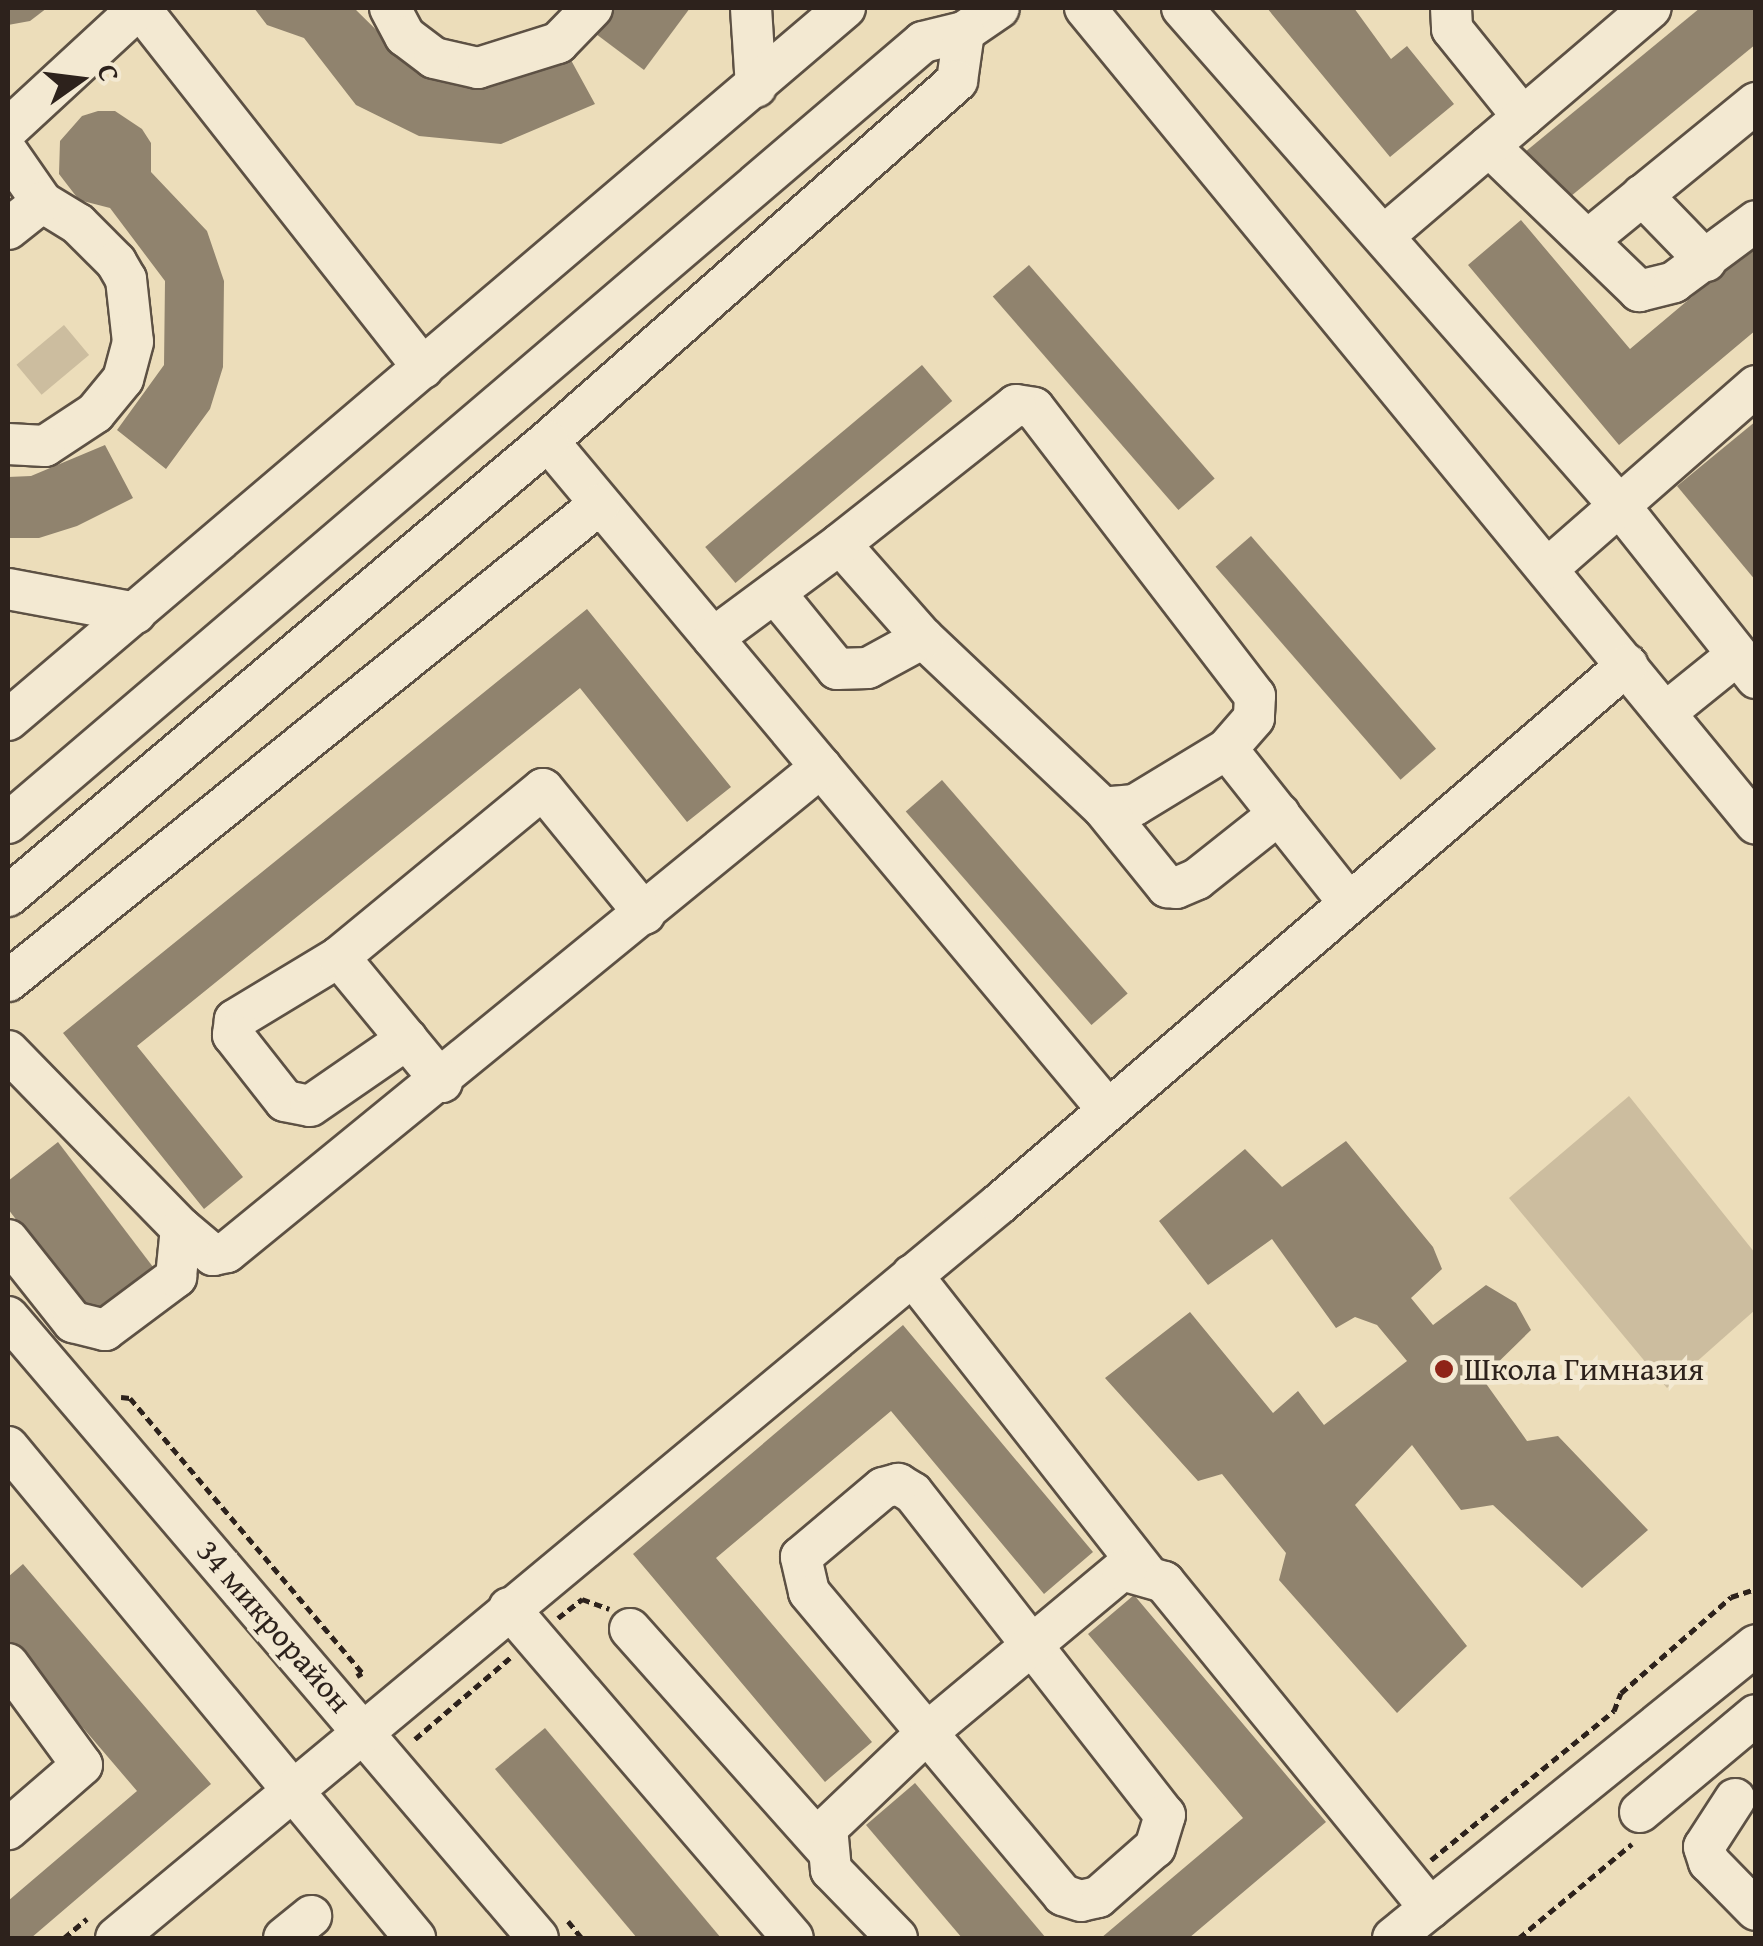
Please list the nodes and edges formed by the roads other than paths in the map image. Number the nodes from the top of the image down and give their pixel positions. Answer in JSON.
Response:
{"nodes":[{"id":1,"x":139,"y":8,"type":"edge"},
{"id":2,"x":390,"y":8,"type":"edge"},
{"id":3,"x":592,"y":8,"type":"edge"},
{"id":4,"x":751,"y":8,"type":"edge"},
{"id":5,"x":845,"y":8,"type":"edge"},
{"id":6,"x":999,"y":8,"type":"edge"},
{"id":7,"x":1085,"y":8,"type":"edge"},
{"id":8,"x":1182,"y":8,"type":"edge"},
{"id":9,"x":1451,"y":8,"type":"edge"},
{"id":10,"x":1651,"y":8,"type":"edge"},
{"id":11,"x":964,"y":32,"type":"junction"},
{"id":12,"x":756,"y":87,"type":"junction"},
{"id":13,"x":1756,"y":103,"type":"edge"},
{"id":14,"x":1523,"y":117,"type":"junction"},
{"id":15,"x":8,"y":130,"type":"edge"},
{"id":16,"x":1489,"y":146,"type":"junction"},
{"id":17,"x":8,"y":154,"type":"edge"},
{"id":18,"x":1642,"y":196,"type":"junction"},
{"id":19,"x":42,"y":202,"type":"junction"},
{"id":20,"x":1756,"y":221,"type":"edge"},
{"id":21,"x":8,"y":230,"type":"edge"},
{"id":22,"x":1386,"y":234,"type":"junction"},
{"id":23,"x":1588,"y":240,"type":"junction"},
{"id":24,"x":1706,"y":261,"type":"junction"},
{"id":25,"x":423,"y":368,"type":"junction"},
{"id":26,"x":1756,"y":386,"type":"edge"},
{"id":27,"x":548,"y":440,"type":"junction"},
{"id":28,"x":8,"y":444,"type":"edge"},
{"id":29,"x":600,"y":504,"type":"junction"},
{"id":30,"x":1619,"y":506,"type":"junction"},
{"id":31,"x":840,"y":544,"type":"junction"},
{"id":32,"x":1547,"y":568,"type":"junction"},
{"id":33,"x":8,"y":589,"type":"edge"},
{"id":34,"x":775,"y":593,"type":"junction"},
{"id":35,"x":136,"y":613,"type":"junction"},
{"id":36,"x":712,"y":638,"type":"junction"},
{"id":37,"x":923,"y":638,"type":"junction"},
{"id":38,"x":1627,"y":665,"type":"junction"},
{"id":39,"x":1746,"y":666,"type":"edge"},
{"id":40,"x":1666,"y":713,"type":"junction"},
{"id":41,"x":8,"y":720,"type":"edge"},
{"id":42,"x":1228,"y":748,"type":"junction"},
{"id":43,"x":821,"y":767,"type":"junction"},
{"id":44,"x":1103,"y":808,"type":"junction"},
{"id":45,"x":1279,"y":814,"type":"junction"},
{"id":46,"x":8,"y":824,"type":"edge"},
{"id":47,"x":1756,"y":824,"type":"edge"},
{"id":48,"x":8,"y":896,"type":"edge"},
{"id":49,"x":1349,"y":902,"type":"junction"},
{"id":50,"x":645,"y":914,"type":"junction"},
{"id":51,"x":339,"y":957,"type":"junction"},
{"id":52,"x":8,"y":982,"type":"edge"},
{"id":53,"x":407,"y":1039,"type":"junction"},
{"id":54,"x":8,"y":1050,"type":"edge"},
{"id":55,"x":442,"y":1082,"type":"junction"},
{"id":56,"x":1108,"y":1110,"type":"junction"},
{"id":57,"x":181,"y":1228,"type":"junction"},
{"id":58,"x":8,"y":1240,"type":"edge"},
{"id":59,"x":912,"y":1276,"type":"junction"},
{"id":60,"x":8,"y":1317,"type":"edge"},
{"id":61,"x":8,"y":1447,"type":"edge"},
{"id":62,"x":1149,"y":1577,"type":"junction"},
{"id":63,"x":510,"y":1608,"type":"junction"},
{"id":64,"x":630,"y":1629,"type":"dead end"},
{"id":65,"x":1756,"y":1645,"type":"edge"},
{"id":66,"x":1031,"y":1650,"type":"junction"},
{"id":67,"x":10,"y":1671,"type":"edge"},
{"id":68,"x":1756,"y":1716,"type":"edge"},
{"id":69,"x":930,"y":1730,"type":"junction"},
{"id":70,"x":1648,"y":1730,"type":"junction"},
{"id":71,"x":364,"y":1732,"type":"junction"},
{"id":72,"x":1702,"y":1758,"type":"junction"},
{"id":73,"x":294,"y":1789,"type":"junction"},
{"id":74,"x":1746,"y":1794,"type":"edge"},
{"id":75,"x":1640,"y":1812,"type":"dead end"},
{"id":76,"x":8,"y":1830,"type":"edge"},
{"id":77,"x":829,"y":1852,"type":"junction"},
{"id":78,"x":1419,"y":1894,"type":"junction"},
{"id":79,"x":1756,"y":1910,"type":"edge"},
{"id":80,"x":122,"y":1937,"type":"edge"},
{"id":81,"x":415,"y":1938,"type":"edge"},
{"id":82,"x":538,"y":1938,"type":"edge"},
{"id":83,"x":794,"y":1938,"type":"edge"},
{"id":84,"x":898,"y":1938,"type":"edge"},
{"id":85,"x":1393,"y":1938,"type":"edge"}],
"edges":[{"from":1,"to":15,"type":"street"},
{"from":1,"to":25,"type":"street"},
{"from":2,"to":3,"type":"street"},
{"from":4,"to":12,"type":"street"},
{"from":5,"to":12,"type":"street"},
{"from":6,"to":11,"type":"street"},
{"from":7,"to":32,"type":"street"},
{"from":8,"to":22,"type":"street"},
{"from":9,"to":14,"type":"street"},
{"from":10,"to":14,"type":"street"},
{"from":11,"to":27,"type":"street"},
{"from":11,"to":46,"type":"street"},
{"from":12,"to":25,"type":"street"},
{"from":13,"to":18,"type":"street"},
{"from":14,"to":16,"type":"street"},
{"from":16,"to":22,"type":"street"},
{"from":16,"to":23,"type":"street"},
{"from":17,"to":19,"type":"street"},
{"from":18,"to":23,"type":"street"},
{"from":18,"to":24,"type":"street"},
{"from":19,"to":21,"type":"street"},
{"from":19,"to":28,"type":"street"},
{"from":20,"to":24,"type":"street"},
{"from":22,"to":30,"type":"street"},
{"from":23,"to":24,"type":"street"},
{"from":25,"to":35,"type":"street"},
{"from":26,"to":30,"type":"street"},
{"from":27,"to":29,"type":"street"},
{"from":27,"to":48,"type":"street"},
{"from":29,"to":36,"type":"street"},
{"from":29,"to":52,"type":"street"},
{"from":30,"to":32,"type":"street"},
{"from":30,"to":39,"type":"street"},
{"from":31,"to":34,"type":"street"},
{"from":31,"to":37,"type":"street"},
{"from":31,"to":42,"type":"street"},
{"from":32,"to":38,"type":"street"},
{"from":33,"to":35,"type":"street"},
{"from":34,"to":36,"type":"street"},
{"from":34,"to":37,"type":"street"},
{"from":35,"to":41,"type":"street"},
{"from":36,"to":43,"type":"street"},
{"from":37,"to":44,"type":"street"},
{"from":38,"to":40,"type":"street"},
{"from":38,"to":49,"type":"street"},
{"from":39,"to":40,"type":"street"},
{"from":40,"to":47,"type":"street"},
{"from":42,"to":44,"type":"street"},
{"from":42,"to":45,"type":"street"},
{"from":43,"to":50,"type":"street"},
{"from":43,"to":56,"type":"street"},
{"from":44,"to":45,"type":"street"},
{"from":45,"to":49,"type":"street"},
{"from":49,"to":56,"type":"street"},
{"from":50,"to":51,"type":"street"},
{"from":50,"to":55,"type":"street"},
{"from":51,"to":53,"type":"street"},
{"from":51,"to":53,"type":"street"},
{"from":53,"to":55,"type":"street"},
{"from":54,"to":57,"type":"street"},
{"from":55,"to":57,"type":"street"},
{"from":56,"to":59,"type":"street"},
{"from":57,"to":58,"type":"street"},
{"from":59,"to":62,"type":"street"},
{"from":59,"to":63,"type":"street"},
{"from":60,"to":71,"type":"street","name":"34 микрорайон"},
{"from":61,"to":73,"type":"street"},
{"from":62,"to":66,"type":"street"},
{"from":62,"to":78,"type":"street"},
{"from":63,"to":71,"type":"street"},
{"from":63,"to":83,"type":"street"},
{"from":64,"to":77,"type":"street"},
{"from":65,"to":70,"type":"street"},
{"from":66,"to":69,"type":"street"},
{"from":66,"to":69,"type":"street"},
{"from":66,"to":69,"type":"street"},
{"from":67,"to":76,"type":"street"},
{"from":68,"to":72,"type":"street"},
{"from":69,"to":77,"type":"street"},
{"from":70,"to":72,"type":"street"},
{"from":70,"to":78,"type":"street"},
{"from":71,"to":73,"type":"street"},
{"from":71,"to":82,"type":"street","name":"34 микрорайон"},
{"from":72,"to":74,"type":"street"},
{"from":72,"to":75,"type":"street"},
{"from":73,"to":80,"type":"street"},
{"from":73,"to":81,"type":"street"},
{"from":74,"to":79,"type":"street"},
{"from":77,"to":84,"type":"street"},
{"from":78,"to":85,"type":"street"}]}
